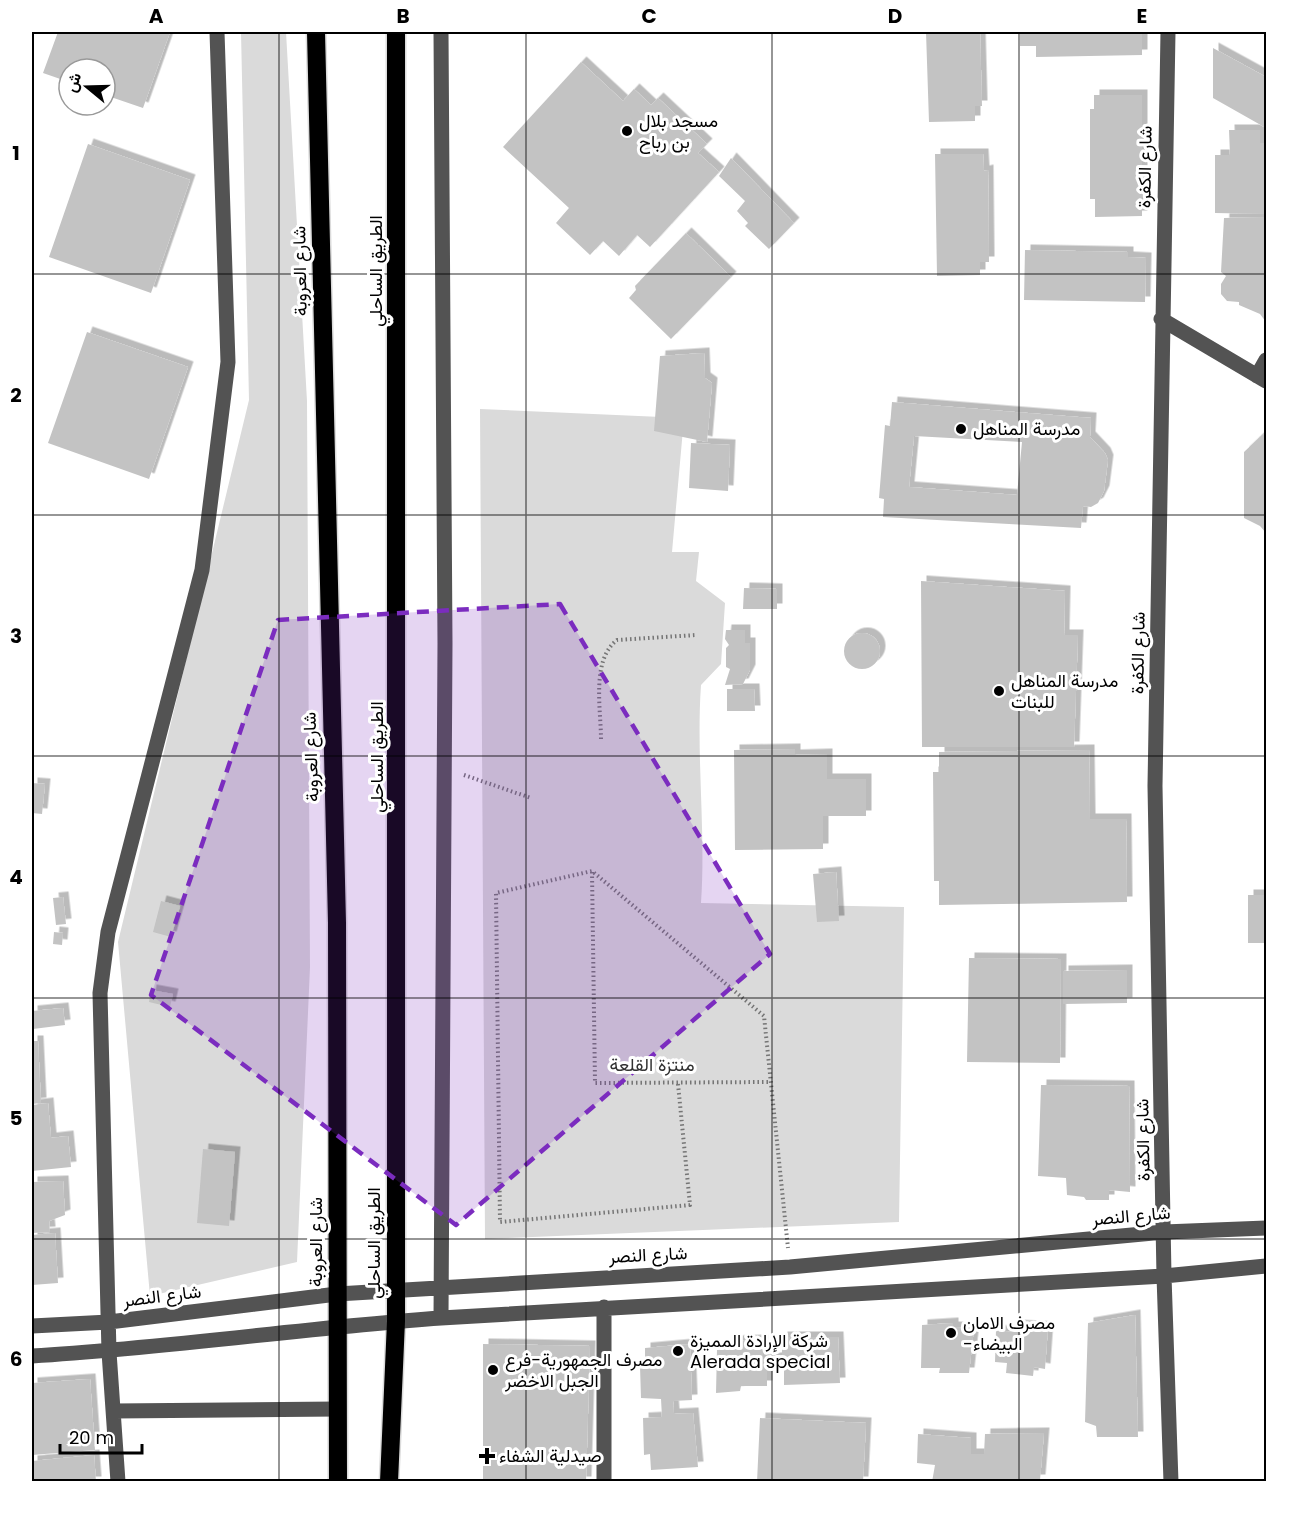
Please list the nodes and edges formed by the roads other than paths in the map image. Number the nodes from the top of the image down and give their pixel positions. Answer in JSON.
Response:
{"nodes":[{"id":1,"x":217,"y":32,"type":"edge"},
{"id":2,"x":316,"y":32,"type":"edge"},
{"id":3,"x":396,"y":32,"type":"edge"},
{"id":4,"x":441,"y":32,"type":"edge"},
{"id":5,"x":1168,"y":32,"type":"edge"},
{"id":6,"x":1161,"y":319,"type":"junction"},
{"id":7,"x":1266,"y":360,"type":"edge"},
{"id":8,"x":1262,"y":379,"type":"edge"},
{"id":9,"x":1266,"y":1228,"type":"edge"},
{"id":10,"x":1164,"y":1232,"type":"junction"},
{"id":11,"x":1266,"y":1266,"type":"edge"},
{"id":12,"x":1164,"y":1276,"type":"junction"},
{"id":13,"x":442,"y":1287,"type":"junction"},
{"id":14,"x":395,"y":1290,"type":"junction"},
{"id":15,"x":337,"y":1294,"type":"junction"},
{"id":16,"x":604,"y":1306,"type":"junction"},
{"id":17,"x":441,"y":1318,"type":"junction"},
{"id":18,"x":396,"y":1321,"type":"junction"},
{"id":19,"x":109,"y":1322,"type":"junction"},
{"id":20,"x":32,"y":1326,"type":"edge"},
{"id":21,"x":338,"y":1326,"type":"junction"},
{"id":22,"x":110,"y":1352,"type":"junction"},
{"id":23,"x":32,"y":1356,"type":"edge"},
{"id":24,"x":338,"y":1409,"type":"junction"},
{"id":25,"x":114,"y":1412,"type":"junction"},
{"id":26,"x":118,"y":1482,"type":"edge"},
{"id":27,"x":338,"y":1482,"type":"edge"},
{"id":28,"x":389,"y":1482,"type":"edge"},
{"id":29,"x":604,"y":1482,"type":"edge"},
{"id":30,"x":1171,"y":1482,"type":"edge"}],
"edges":[{"from":1,"to":19,"type":"street"},
{"from":2,"to":15,"type":"highway","name":"شارع العروبة"},
{"from":3,"to":14,"type":"highway","name":"الطريق الساحلي"},
{"from":4,"to":13,"type":"street"},
{"from":5,"to":6,"type":"street","name":"شارع الكفرة"},
{"from":6,"to":8,"type":"street"},
{"from":6,"to":10,"type":"street","name":"شارع الكفرة"},
{"from":7,"to":8,"type":"street"},
{"from":9,"to":10,"type":"street","name":"شارع النصر"},
{"from":10,"to":12,"type":"street","name":"شارع الكفرة"},
{"from":10,"to":13,"type":"street","name":"شارع النصر"},
{"from":11,"to":12,"type":"street"},
{"from":12,"to":16,"type":"street"},
{"from":12,"to":30,"type":"street","name":"شارع الكفرة"},
{"from":13,"to":14,"type":"street","name":"شارع النصر"},
{"from":13,"to":17,"type":"street"},
{"from":14,"to":15,"type":"street","name":"شارع النصر"},
{"from":14,"to":18,"type":"highway","name":"الطريق الساحلي"},
{"from":15,"to":19,"type":"street","name":"شارع النصر"},
{"from":15,"to":21,"type":"highway","name":"شارع العروبة"},
{"from":16,"to":17,"type":"street"},
{"from":16,"to":29,"type":"street"},
{"from":17,"to":18,"type":"street"},
{"from":18,"to":21,"type":"street"},
{"from":18,"to":28,"type":"highway","name":"الطريق الساحلي"},
{"from":19,"to":20,"type":"street","name":"شارع النصر"},
{"from":19,"to":22,"type":"street"},
{"from":21,"to":22,"type":"street"},
{"from":21,"to":24,"type":"highway","name":"شارع العروبة"},
{"from":22,"to":23,"type":"street"},
{"from":22,"to":25,"type":"street"},
{"from":24,"to":25,"type":"street"},
{"from":24,"to":27,"type":"highway","name":"شارع العروبة"},
{"from":25,"to":26,"type":"street"}]}
